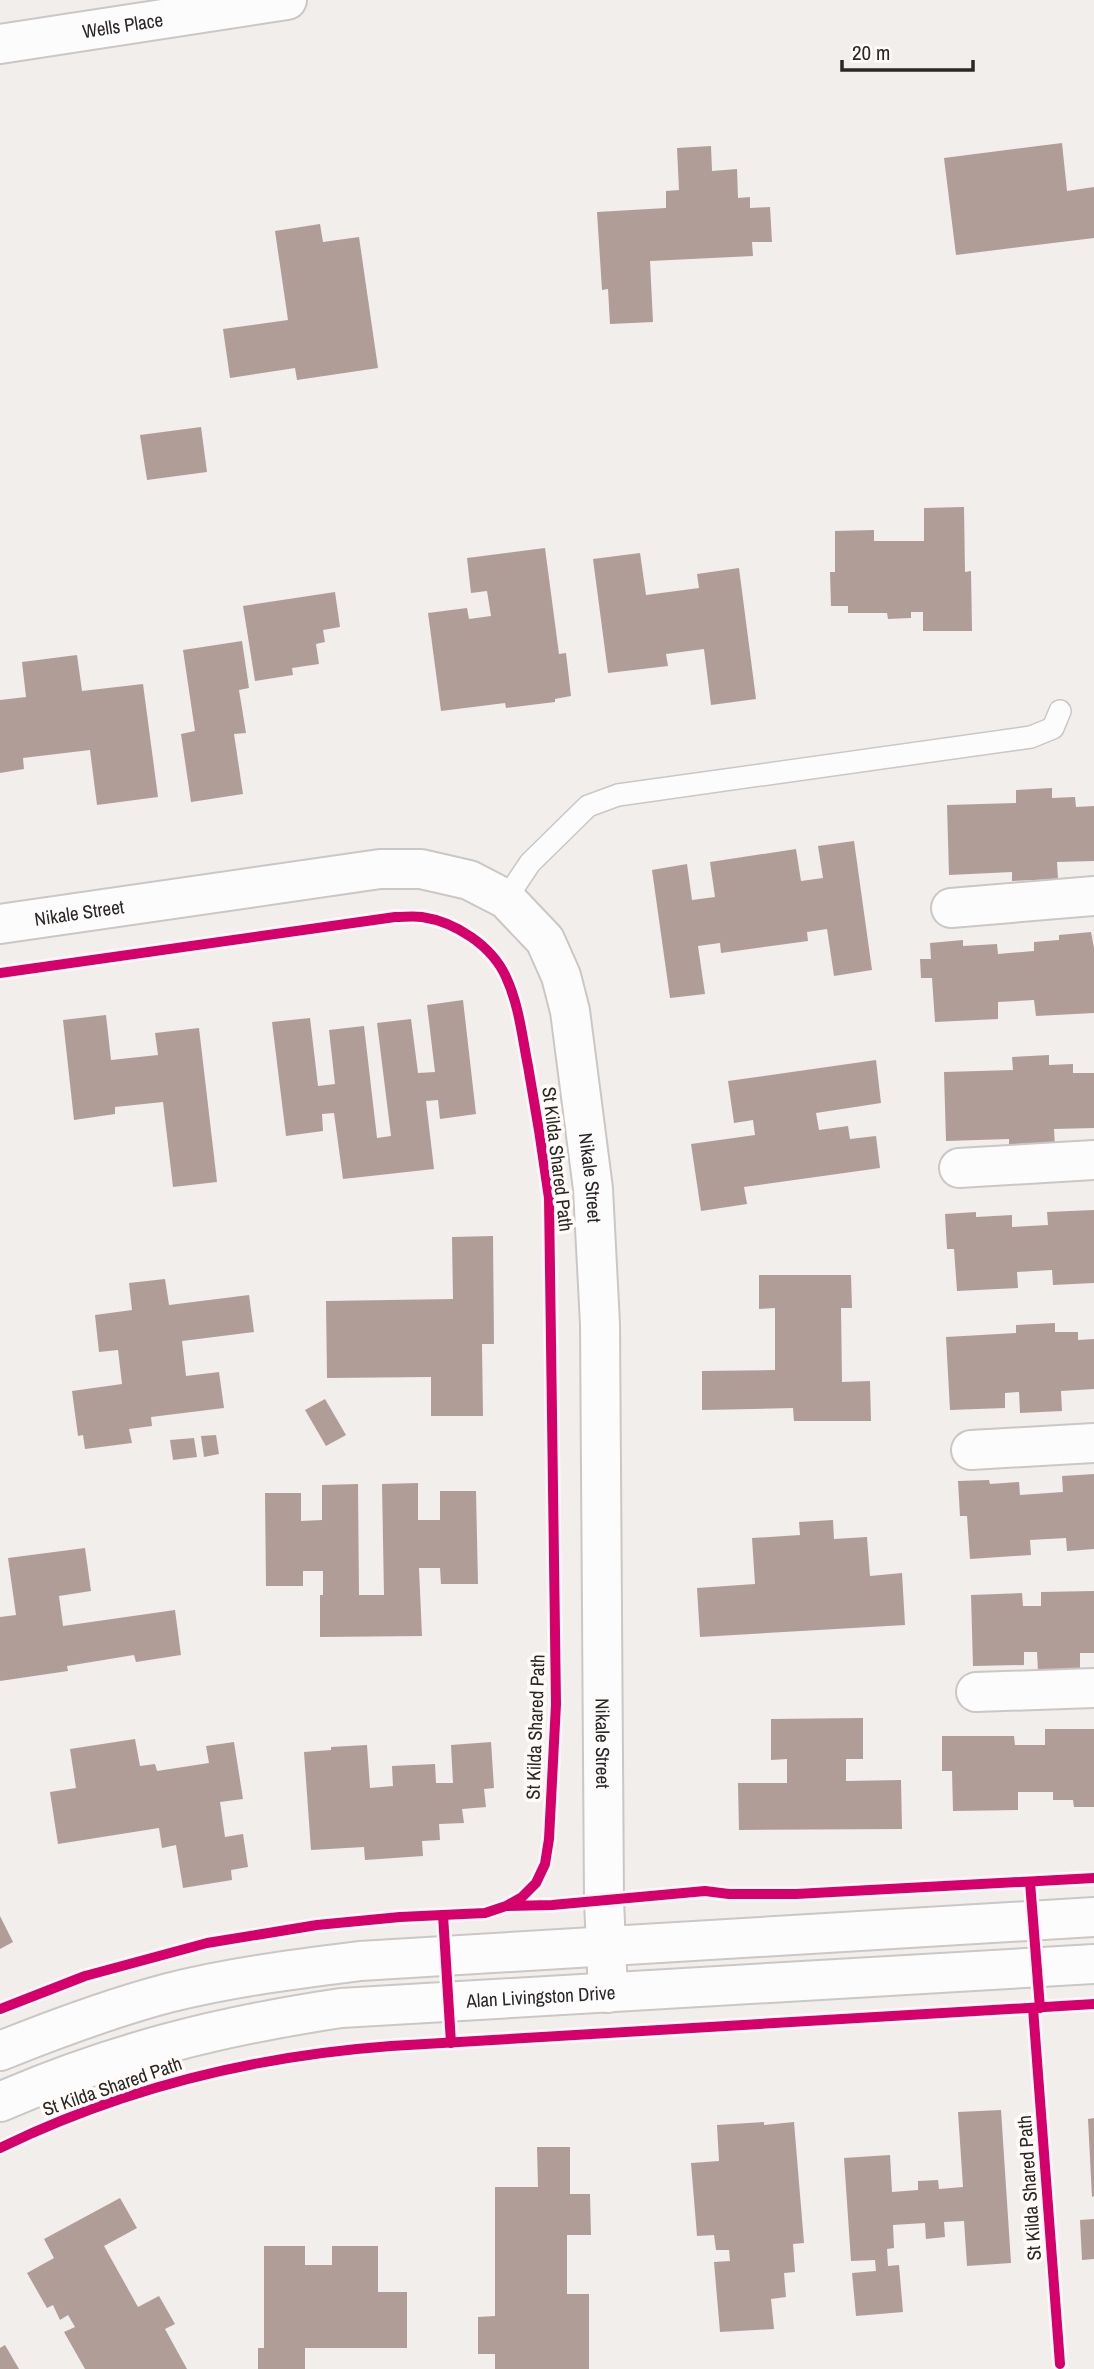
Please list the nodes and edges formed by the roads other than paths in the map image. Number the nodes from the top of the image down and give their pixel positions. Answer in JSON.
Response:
{"nodes":[{"id":1,"x":287,"y":0,"type":"edge"},
{"id":2,"x":0,"y":44,"type":"edge"},
{"id":3,"x":1060,"y":711,"type":"dead end"},
{"id":4,"x":1094,"y":896,"type":"edge"},
{"id":5,"x":506,"y":899,"type":"junction"},
{"id":6,"x":951,"y":908,"type":"dead end"},
{"id":7,"x":0,"y":924,"type":"edge"},
{"id":8,"x":1094,"y":1160,"type":"edge"},
{"id":9,"x":959,"y":1168,"type":"dead end"},
{"id":10,"x":1094,"y":1443,"type":"edge"},
{"id":11,"x":971,"y":1450,"type":"dead end"},
{"id":12,"x":1094,"y":1688,"type":"edge"},
{"id":13,"x":976,"y":1692,"type":"dead end"},
{"id":14,"x":1094,"y":1917,"type":"edge"},
{"id":15,"x":606,"y":1945,"type":"junction"},
{"id":16,"x":1094,"y":1964,"type":"edge"},
{"id":17,"x":608,"y":1993,"type":"junction"},
{"id":18,"x":0,"y":2051,"type":"edge"},
{"id":19,"x":0,"y":2102,"type":"edge"}],
"edges":[{"from":1,"to":2,"type":"street","name":"Wells Place"},
{"from":3,"to":5,"type":"lane"},
{"from":4,"to":6,"type":"street"},
{"from":5,"to":7,"type":"street","name":"Nikale Street"},
{"from":5,"to":15,"type":"street","name":"Nikale Street"},
{"from":8,"to":9,"type":"street"},
{"from":10,"to":11,"type":"street"},
{"from":12,"to":13,"type":"street"},
{"from":14,"to":15,"type":"street"},
{"from":15,"to":17,"type":"street","name":"Nikale Street"},
{"from":15,"to":18,"type":"street"},
{"from":16,"to":17,"type":"street","name":"Alan Livingston Drive"},
{"from":17,"to":19,"type":"street","name":"Alan Livingston Drive"}]}
